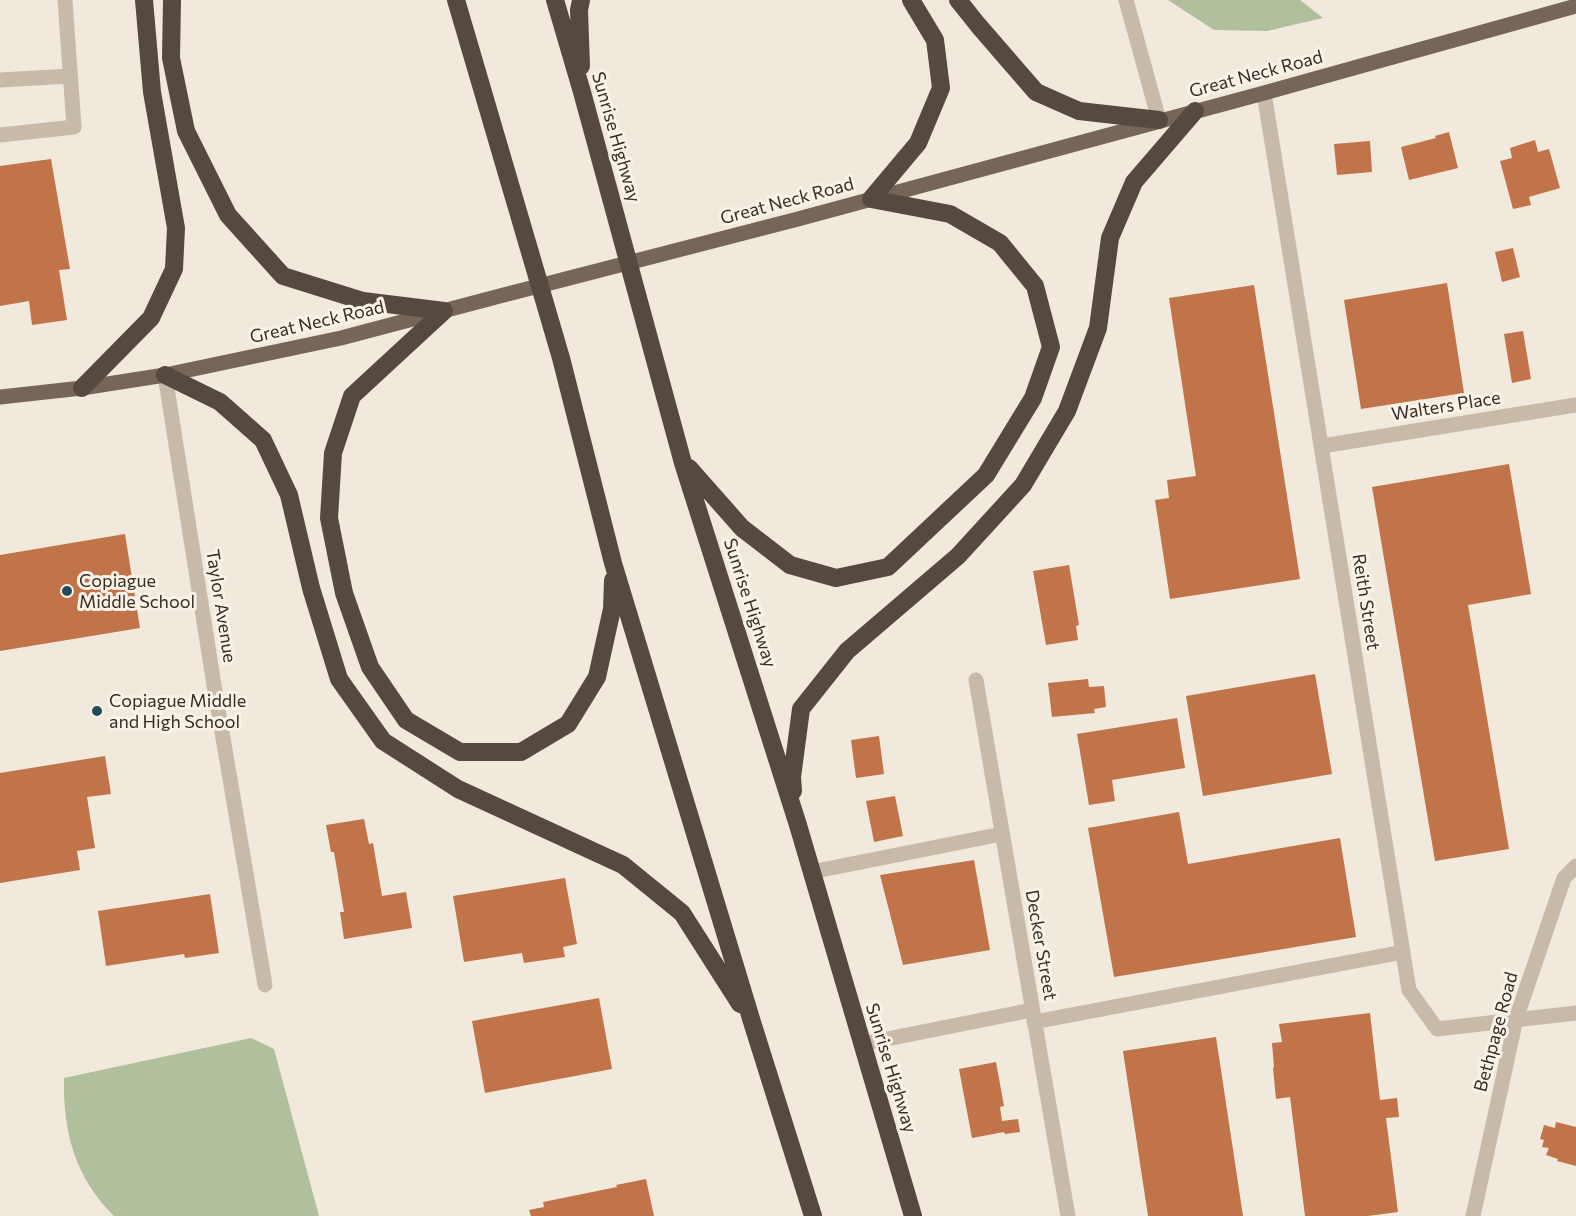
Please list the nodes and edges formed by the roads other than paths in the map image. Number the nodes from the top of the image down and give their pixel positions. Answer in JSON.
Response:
{"nodes":[{"id":1,"x":65,"y":0,"type":"edge"},
{"id":2,"x":144,"y":0,"type":"edge"},
{"id":3,"x":172,"y":0,"type":"edge"},
{"id":4,"x":445,"y":0,"type":"edge"},
{"id":5,"x":456,"y":0,"type":"edge"},
{"id":6,"x":555,"y":0,"type":"edge"},
{"id":7,"x":581,"y":0,"type":"edge"},
{"id":8,"x":911,"y":0,"type":"edge"},
{"id":9,"x":958,"y":0,"type":"edge"},
{"id":10,"x":1126,"y":0,"type":"edge"},
{"id":11,"x":1576,"y":6,"type":"edge"},
{"id":12,"x":465,"y":32,"type":"junction"},
{"id":13,"x":70,"y":76,"type":"junction"},
{"id":14,"x":0,"y":80,"type":"edge"},
{"id":15,"x":582,"y":92,"type":"junction"},
{"id":16,"x":1264,"y":93,"type":"junction"},
{"id":17,"x":1195,"y":111,"type":"junction"},
{"id":18,"x":1159,"y":120,"type":"junction"},
{"id":19,"x":0,"y":135,"type":"edge"},
{"id":20,"x":871,"y":199,"type":"junction"},
{"id":21,"x":444,"y":310,"type":"junction"},
{"id":22,"x":165,"y":375,"type":"junction"},
{"id":23,"x":82,"y":388,"type":"junction"},
{"id":24,"x":0,"y":397,"type":"edge"},
{"id":25,"x":1576,"y":405,"type":"edge"},
{"id":26,"x":1322,"y":446,"type":"junction"},
{"id":27,"x":683,"y":463,"type":"junction"},
{"id":28,"x":613,"y":563,"type":"junction"},
{"id":29,"x":976,"y":680,"type":"dead end"},
{"id":30,"x":798,"y":825,"type":"junction"},
{"id":31,"x":1002,"y":834,"type":"junction"},
{"id":32,"x":1576,"y":866,"type":"edge"},
{"id":33,"x":812,"y":872,"type":"junction"},
{"id":34,"x":1403,"y":952,"type":"junction"},
{"id":35,"x":265,"y":985,"type":"dead end"},
{"id":36,"x":1576,"y":1013,"type":"edge"},
{"id":37,"x":1033,"y":1016,"type":"junction"},
{"id":38,"x":1516,"y":1019,"type":"junction"},
{"id":39,"x":752,"y":1022,"type":"junction"},
{"id":40,"x":862,"y":1044,"type":"junction"},
{"id":41,"x":813,"y":1216,"type":"edge"},
{"id":42,"x":913,"y":1216,"type":"edge"},
{"id":43,"x":1068,"y":1216,"type":"edge"},
{"id":44,"x":1473,"y":1216,"type":"edge"}],
"edges":[{"from":1,"to":13,"type":"street"},
{"from":2,"to":23,"type":"highway"},
{"from":3,"to":21,"type":"highway"},
{"from":4,"to":12,"type":"highway"},
{"from":5,"to":12,"type":"highway"},
{"from":6,"to":15,"type":"highway","name":"Sunrise Highway"},
{"from":7,"to":15,"type":"highway"},
{"from":8,"to":20,"type":"highway"},
{"from":9,"to":18,"type":"highway"},
{"from":10,"to":18,"type":"street"},
{"from":11,"to":16,"type":"main road","name":"Great Neck Road"},
{"from":12,"to":28,"type":"highway"},
{"from":13,"to":14,"type":"street"},
{"from":13,"to":19,"type":"street"},
{"from":15,"to":27,"type":"highway","name":"Sunrise Highway"},
{"from":16,"to":17,"type":"main road","name":"Great Neck Road"},
{"from":16,"to":26,"type":"street","name":"Reith Street"},
{"from":17,"to":18,"type":"main road","name":"Great Neck Road"},
{"from":17,"to":30,"type":"highway"},
{"from":18,"to":20,"type":"main road","name":"Great Neck Road"},
{"from":20,"to":21,"type":"main road","name":"Great Neck Road"},
{"from":20,"to":27,"type":"highway"},
{"from":21,"to":22,"type":"main road","name":"Great Neck Road"},
{"from":21,"to":28,"type":"highway"},
{"from":22,"to":23,"type":"main road","name":"Great Neck Road"},
{"from":22,"to":35,"type":"street","name":"Taylor Avenue"},
{"from":22,"to":39,"type":"highway"},
{"from":23,"to":24,"type":"main road","name":"Great Neck Road"},
{"from":25,"to":26,"type":"street","name":"Walters Place"},
{"from":26,"to":34,"type":"street","name":"Reith Street"},
{"from":27,"to":30,"type":"highway","name":"Sunrise Highway"},
{"from":28,"to":39,"type":"highway"},
{"from":29,"to":31,"type":"street","name":"Decker Street"},
{"from":30,"to":33,"type":"highway","name":"Sunrise Highway"},
{"from":31,"to":33,"type":"street"},
{"from":31,"to":37,"type":"street","name":"Decker Street"},
{"from":32,"to":38,"type":"street","name":"Bethpage Road"},
{"from":33,"to":40,"type":"highway","name":"Sunrise Highway"},
{"from":34,"to":37,"type":"street"},
{"from":34,"to":38,"type":"street","name":"Reith Street"},
{"from":36,"to":38,"type":"street"},
{"from":37,"to":40,"type":"street"},
{"from":37,"to":43,"type":"street","name":"Decker Street"},
{"from":38,"to":44,"type":"street","name":"Bethpage Road"},
{"from":39,"to":41,"type":"highway"},
{"from":40,"to":42,"type":"highway","name":"Sunrise Highway"}]}
